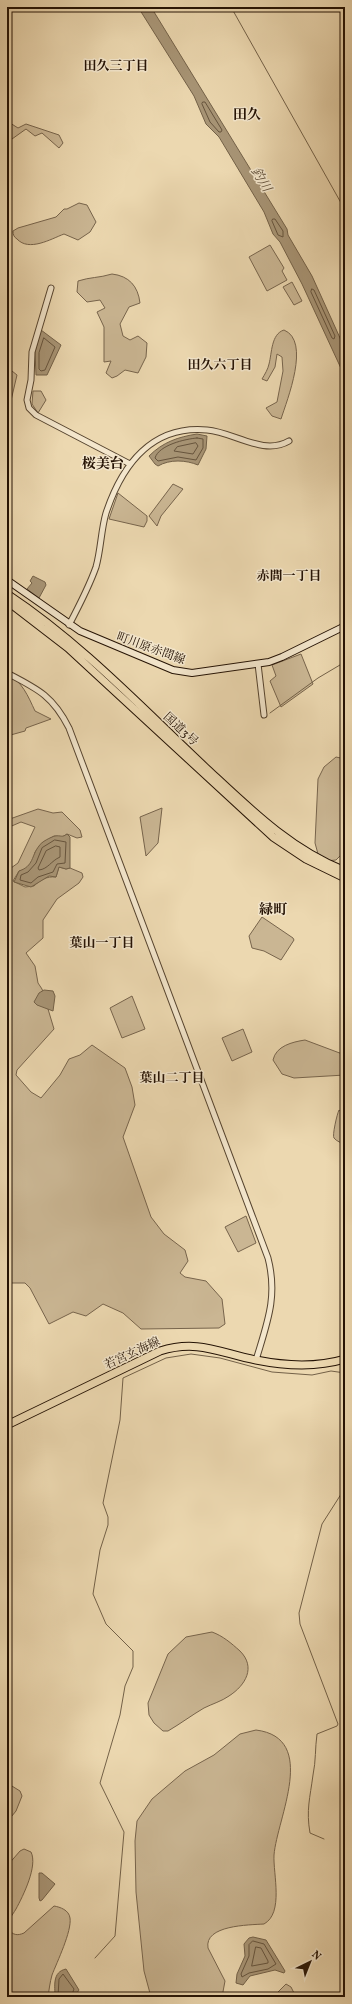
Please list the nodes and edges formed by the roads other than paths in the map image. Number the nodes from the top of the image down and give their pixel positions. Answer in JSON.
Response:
{"nodes":[{"id":1,"x":51,"y":288,"type":"dead end"},
{"id":2,"x":289,"y":441,"type":"dead end"},
{"id":3,"x":130,"y":464,"type":"junction"},
{"id":4,"x":7,"y":580,"type":"edge"},
{"id":5,"x":7,"y":594,"type":"edge"},
{"id":6,"x":7,"y":601,"type":"edge"},
{"id":7,"x":69,"y":624,"type":"junction"},
{"id":8,"x":345,"y":626,"type":"edge"},
{"id":9,"x":258,"y":664,"type":"junction"},
{"id":10,"x":7,"y":673,"type":"edge"},
{"id":11,"x":264,"y":715,"type":"dead end"},
{"id":12,"x":345,"y":871,"type":"edge"},
{"id":13,"x":345,"y":878,"type":"edge"},
{"id":14,"x":345,"y":1359,"type":"edge"},
{"id":15,"x":256,"y":1360,"type":"junction"},
{"id":16,"x":7,"y":1425,"type":"edge"}],
"edges":[{"from":1,"to":3,"type":"street"},
{"from":2,"to":3,"type":"street"},
{"from":3,"to":7,"type":"street"},
{"from":4,"to":7,"type":"main road","name":"町川原赤間線"},
{"from":5,"to":12,"type":"main road","name":"国道3号"},
{"from":6,"to":13,"type":"main road","name":"国道3号"},
{"from":7,"to":9,"type":"main road","name":"町川原赤間線"},
{"from":8,"to":9,"type":"main road","name":"町川原赤間線"},
{"from":9,"to":11,"type":"street"},
{"from":10,"to":15,"type":"street"},
{"from":14,"to":15,"type":"main road","name":"若宮玄海線"},
{"from":15,"to":16,"type":"main road","name":"若宮玄海線"}]}
